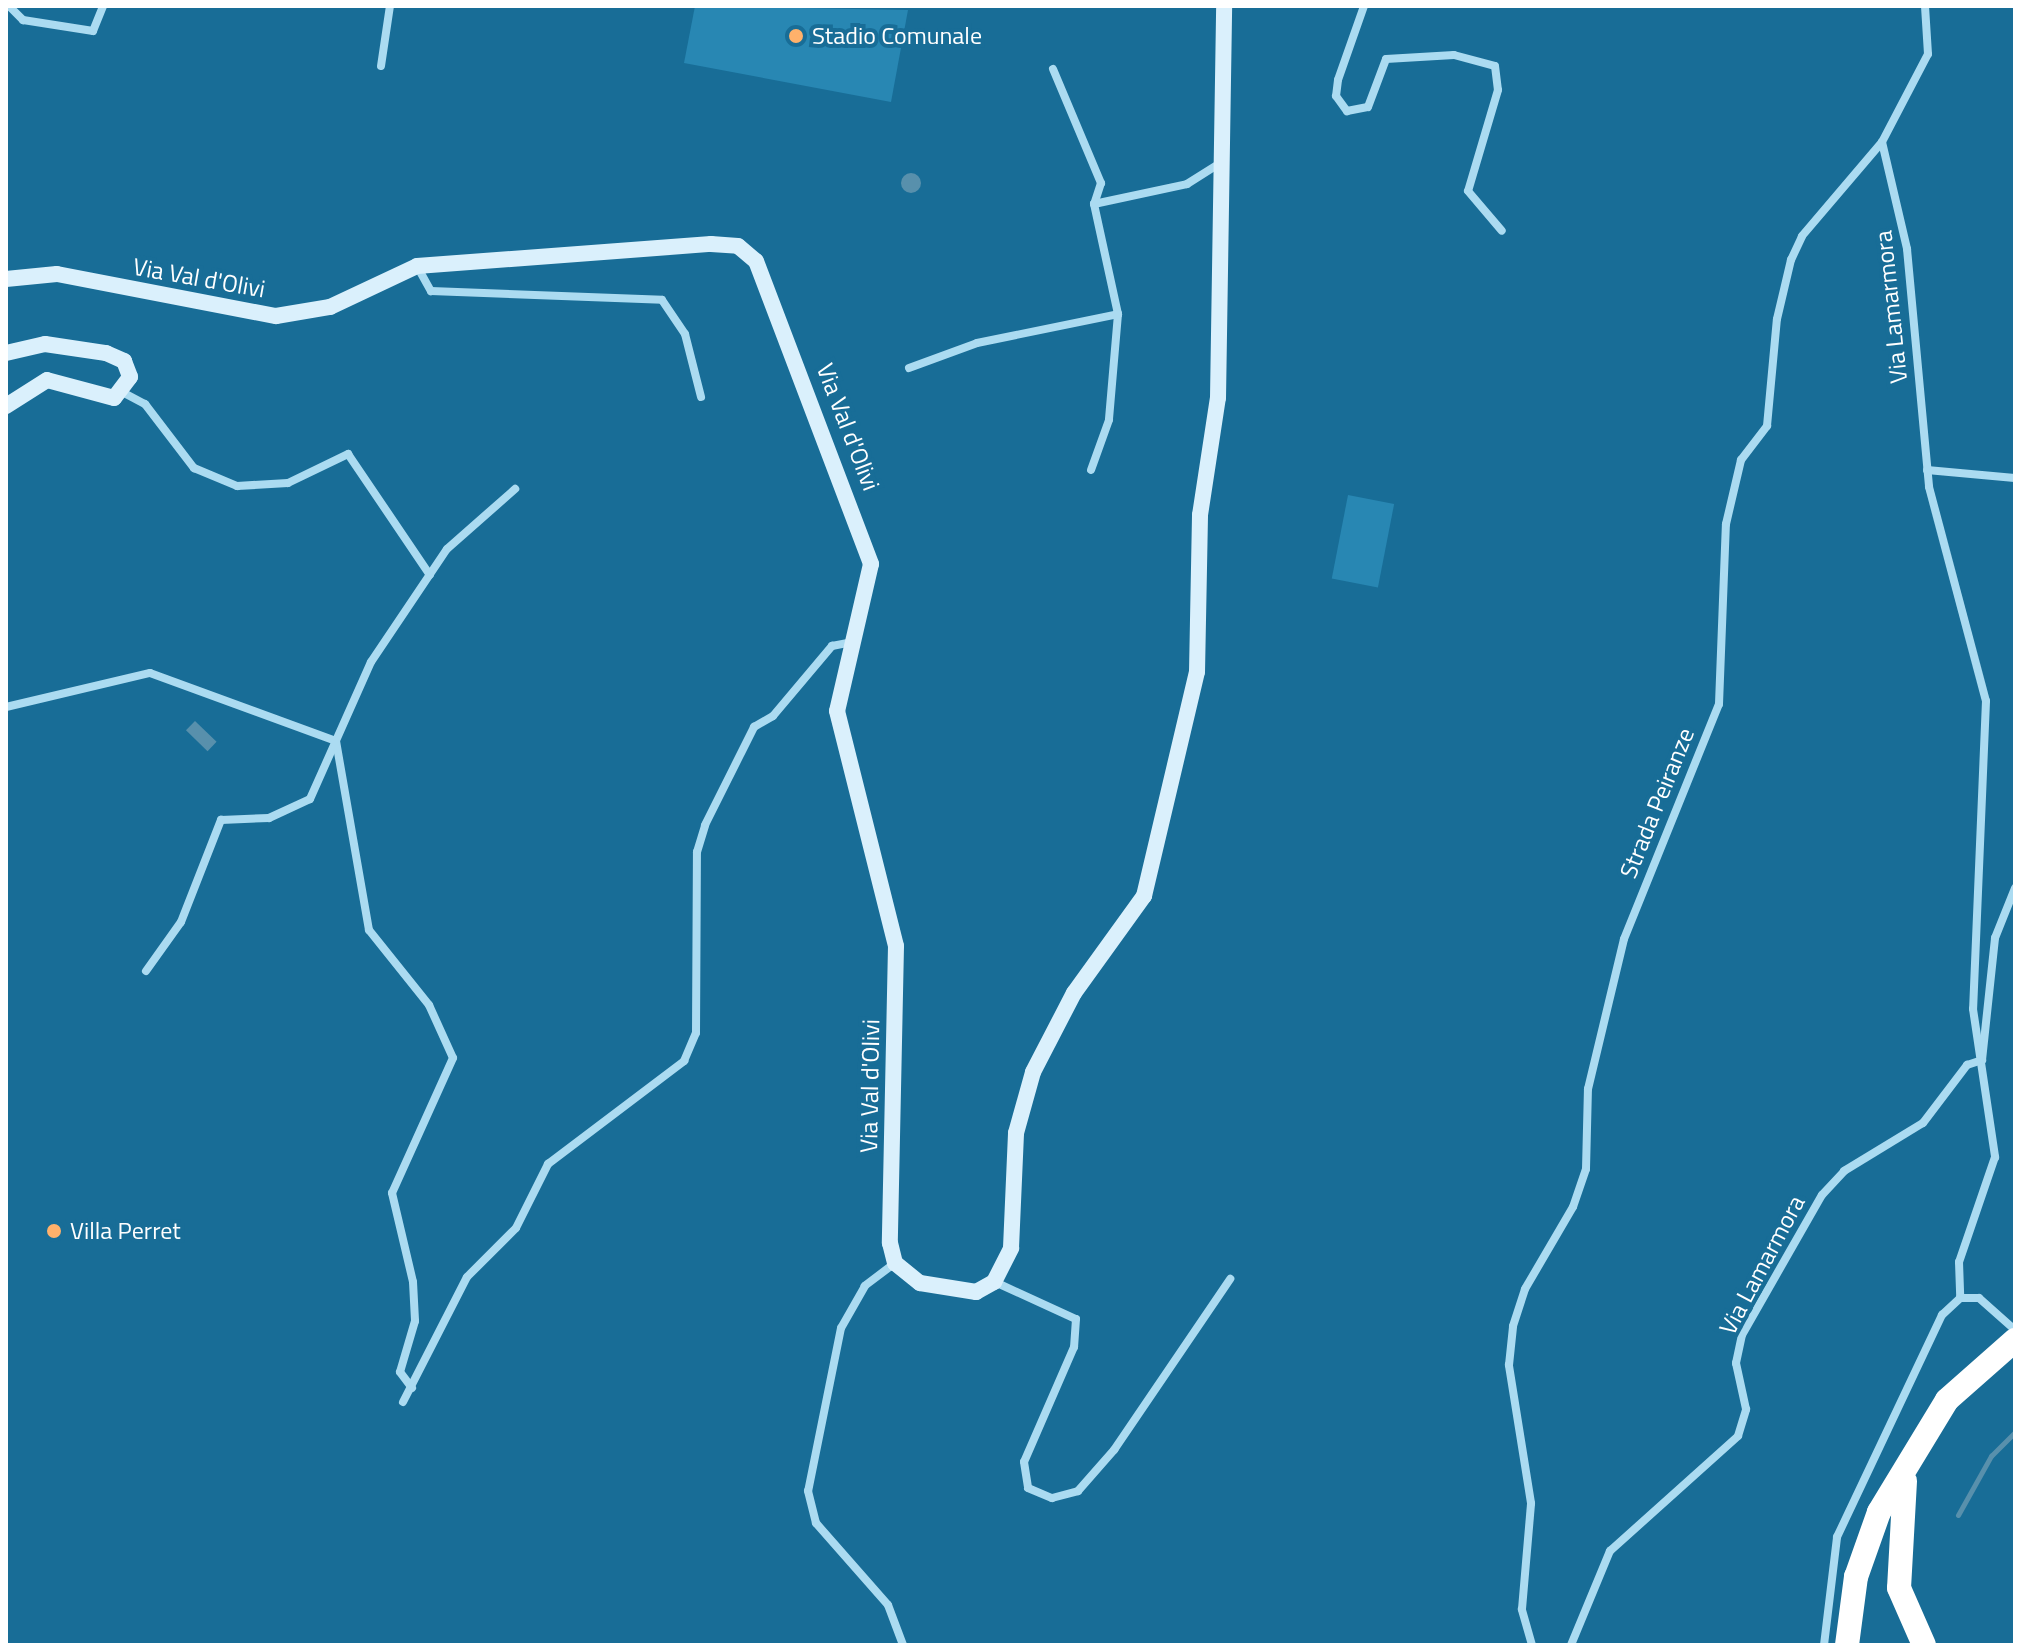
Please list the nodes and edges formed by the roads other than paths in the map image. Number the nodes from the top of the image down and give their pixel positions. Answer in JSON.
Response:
{"nodes":[{"id":1,"x":9,"y":6,"type":"edge"},
{"id":2,"x":103,"y":6,"type":"edge"},
{"id":3,"x":390,"y":6,"type":"edge"},
{"id":4,"x":1224,"y":6,"type":"edge"},
{"id":5,"x":1364,"y":6,"type":"edge"},
{"id":6,"x":1925,"y":6,"type":"edge"},
{"id":7,"x":381,"y":66,"type":"dead end"},
{"id":8,"x":1053,"y":69,"type":"dead end"},
{"id":9,"x":1882,"y":142,"type":"junction"},
{"id":10,"x":1222,"y":163,"type":"junction"},
{"id":11,"x":1094,"y":204,"type":"junction"},
{"id":12,"x":1502,"y":231,"type":"dead end"},
{"id":13,"x":417,"y":266,"type":"junction"},
{"id":14,"x":6,"y":279,"type":"edge"},
{"id":15,"x":1118,"y":314,"type":"junction"},
{"id":16,"x":6,"y":353,"type":"edge"},
{"id":17,"x":909,"y":368,"type":"dead end"},
{"id":18,"x":124,"y":393,"type":"junction"},
{"id":19,"x":701,"y":397,"type":"dead end"},
{"id":20,"x":6,"y":406,"type":"edge"},
{"id":21,"x":1091,"y":470,"type":"dead end"},
{"id":22,"x":1927,"y":470,"type":"junction"},
{"id":23,"x":2015,"y":478,"type":"edge"},
{"id":24,"x":515,"y":489,"type":"dead end"},
{"id":25,"x":430,"y":575,"type":"junction"},
{"id":26,"x":853,"y":642,"type":"junction"},
{"id":27,"x":6,"y":707,"type":"edge"},
{"id":28,"x":336,"y":741,"type":"junction"},
{"id":29,"x":2015,"y":888,"type":"edge"},
{"id":30,"x":146,"y":971,"type":"dead end"},
{"id":31,"x":1982,"y":1060,"type":"junction"},
{"id":32,"x":895,"y":1263,"type":"junction"},
{"id":33,"x":1230,"y":1279,"type":"dead end"},
{"id":34,"x":994,"y":1282,"type":"junction"},
{"id":35,"x":1960,"y":1298,"type":"junction"},
{"id":36,"x":2015,"y":1330,"type":"edge"},
{"id":37,"x":2015,"y":1340,"type":"edge"},
{"id":38,"x":412,"y":1388,"type":"junction"},
{"id":39,"x":403,"y":1402,"type":"dead end"},
{"id":40,"x":1910,"y":1464,"type":"junction"},
{"id":41,"x":903,"y":1645,"type":"edge"},
{"id":42,"x":1532,"y":1645,"type":"edge"},
{"id":43,"x":1571,"y":1645,"type":"edge"},
{"id":44,"x":1824,"y":1645,"type":"edge"},
{"id":45,"x":1847,"y":1645,"type":"edge"},
{"id":46,"x":1924,"y":1645,"type":"edge"}],
"edges":[{"from":1,"to":2,"type":"street"},
{"from":3,"to":7,"type":"street"},
{"from":4,"to":10,"type":"street"},
{"from":5,"to":12,"type":"street"},
{"from":6,"to":9,"type":"street","name":"Strada Peiranze"},
{"from":8,"to":11,"type":"street"},
{"from":9,"to":22,"type":"street","name":"Via Lamarmora"},
{"from":9,"to":42,"type":"street","name":"Strada Peiranze"},
{"from":10,"to":11,"type":"street"},
{"from":10,"to":34,"type":"street"},
{"from":11,"to":15,"type":"street"},
{"from":13,"to":14,"type":"street","name":"Via Val d'Olivi"},
{"from":13,"to":19,"type":"street"},
{"from":13,"to":26,"type":"street","name":"Via Val d'Olivi"},
{"from":15,"to":17,"type":"street"},
{"from":15,"to":21,"type":"street"},
{"from":16,"to":18,"type":"street"},
{"from":18,"to":20,"type":"street"},
{"from":18,"to":25,"type":"street"},
{"from":22,"to":23,"type":"street"},
{"from":22,"to":31,"type":"street","name":"Via Lamarmora"},
{"from":24,"to":25,"type":"street"},
{"from":25,"to":28,"type":"street"},
{"from":26,"to":32,"type":"street","name":"Via Val d'Olivi"},
{"from":26,"to":38,"type":"street"},
{"from":27,"to":28,"type":"street"},
{"from":28,"to":30,"type":"street"},
{"from":28,"to":38,"type":"street"},
{"from":29,"to":31,"type":"street","name":"Via Lamarmora"},
{"from":31,"to":35,"type":"street","name":"Via Lamarmora"},
{"from":31,"to":43,"type":"street","name":"Via Lamarmora"},
{"from":32,"to":34,"type":"street"},
{"from":32,"to":41,"type":"street"},
{"from":33,"to":34,"type":"street"},
{"from":35,"to":36,"type":"street"},
{"from":35,"to":44,"type":"street"},
{"from":37,"to":40,"type":"highway"},
{"from":38,"to":39,"type":"street"},
{"from":40,"to":45,"type":"highway"},
{"from":40,"to":46,"type":"highway"}]}
